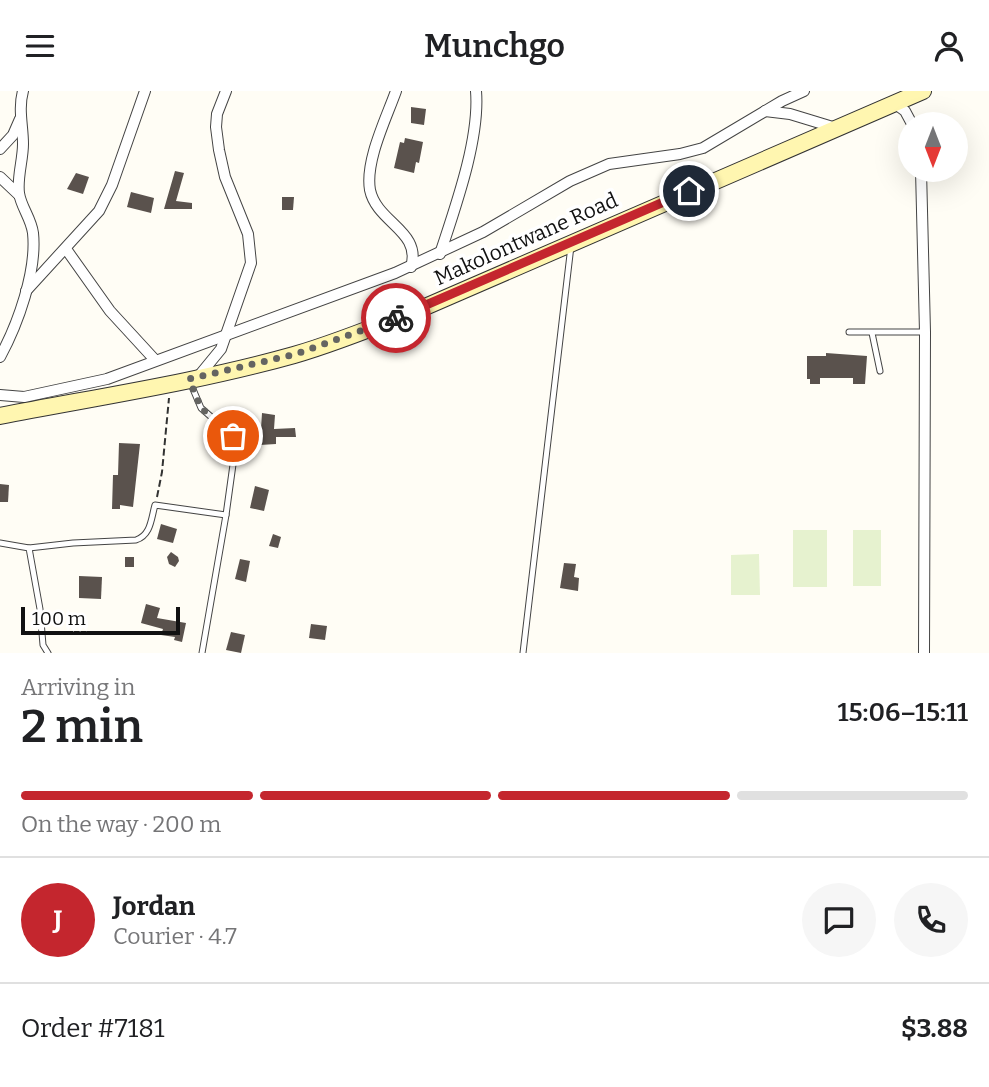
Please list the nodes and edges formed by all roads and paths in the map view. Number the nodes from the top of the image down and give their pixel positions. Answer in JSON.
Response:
{"nodes":[{"id":1,"x":23,"y":91,"type":"edge"},
{"id":2,"x":145,"y":91,"type":"edge"},
{"id":3,"x":226,"y":91,"type":"edge"},
{"id":4,"x":396,"y":91,"type":"edge"},
{"id":5,"x":476,"y":91,"type":"edge"},
{"id":6,"x":804,"y":91,"type":"edge"},
{"id":7,"x":923,"y":91,"type":"edge"},
{"id":8,"x":894,"y":103,"type":"junction"},
{"id":9,"x":765,"y":111,"type":"junction"},
{"id":10,"x":906,"y":112,"type":"edge"},
{"id":11,"x":20,"y":118,"type":"junction"},
{"id":12,"x":836,"y":128,"type":"junction"},
{"id":13,"x":0,"y":149,"type":"edge"},
{"id":14,"x":0,"y":177,"type":"edge"},
{"id":15,"x":921,"y":182,"type":"edge"},
{"id":16,"x":19,"y":195,"type":"junction"},
{"id":17,"x":571,"y":243,"type":"junction"},
{"id":18,"x":66,"y":249,"type":"junction"},
{"id":19,"x":440,"y":254,"type":"junction"},
{"id":20,"x":411,"y":267,"type":"junction"},
{"id":21,"x":24,"y":293,"type":"junction"},
{"id":22,"x":849,"y":332,"type":"dead end"},
{"id":23,"x":925,"y":332,"type":"junction"},
{"id":24,"x":227,"y":333,"type":"junction"},
{"id":25,"x":872,"y":333,"type":"junction"},
{"id":26,"x":0,"y":357,"type":"edge"},
{"id":27,"x":155,"y":359,"type":"junction"},
{"id":28,"x":880,"y":371,"type":"dead end"},
{"id":29,"x":194,"y":378,"type":"junction"},
{"id":30,"x":171,"y":383,"type":"junction"},
{"id":31,"x":0,"y":395,"type":"edge"},
{"id":32,"x":24,"y":397,"type":"junction"},
{"id":33,"x":4,"y":416,"type":"edge"},
{"id":34,"x":155,"y":505,"type":"junction"},
{"id":35,"x":226,"y":515,"type":"junction"},
{"id":36,"x":0,"y":544,"type":"edge"},
{"id":37,"x":29,"y":548,"type":"junction"},
{"id":38,"x":48,"y":653,"type":"edge"},
{"id":39,"x":202,"y":653,"type":"edge"},
{"id":40,"x":523,"y":653,"type":"edge"},
{"id":41,"x":924,"y":653,"type":"edge"}],
"edges":[{"from":1,"to":11,"type":"street"},
{"from":2,"to":18,"type":"street"},
{"from":3,"to":24,"type":"street"},
{"from":4,"to":20,"type":"street"},
{"from":5,"to":19,"type":"street"},
{"from":6,"to":9,"type":"street"},
{"from":7,"to":8,"type":"main road","name":"Makolontwane Road"},
{"from":8,"to":10,"type":"street"},
{"from":8,"to":12,"type":"main road","name":"Makolontwane Road"},
{"from":9,"to":12,"type":"street"},
{"from":9,"to":19,"type":"street"},
{"from":11,"to":13,"type":"street"},
{"from":11,"to":16,"type":"street"},
{"from":12,"to":17,"type":"main road","name":"Makolontwane Road"},
{"from":14,"to":16,"type":"street"},
{"from":15,"to":23,"type":"street"},
{"from":16,"to":21,"type":"street"},
{"from":17,"to":29,"type":"main road","name":"Makolontwane Road"},
{"from":17,"to":40,"type":"lane"},
{"from":18,"to":21,"type":"street"},
{"from":18,"to":27,"type":"street"},
{"from":19,"to":20,"type":"street"},
{"from":20,"to":24,"type":"street"},
{"from":21,"to":26,"type":"street"},
{"from":22,"to":25,"type":"lane"},
{"from":23,"to":25,"type":"lane"},
{"from":23,"to":41,"type":"street"},
{"from":24,"to":27,"type":"street"},
{"from":24,"to":29,"type":"street"},
{"from":25,"to":28,"type":"lane"},
{"from":27,"to":32,"type":"street"},
{"from":29,"to":30,"type":"main road","name":"Makolontwane Road"},
{"from":29,"to":35,"type":"lane"},
{"from":30,"to":33,"type":"main road","name":"Makolontwane Road"},
{"from":30,"to":34,"type":"path"},
{"from":31,"to":32,"type":"street"},
{"from":32,"to":33,"type":"street"},
{"from":34,"to":35,"type":"lane"},
{"from":34,"to":37,"type":"lane"},
{"from":35,"to":39,"type":"lane"},
{"from":36,"to":37,"type":"lane"},
{"from":37,"to":38,"type":"lane"}]}
